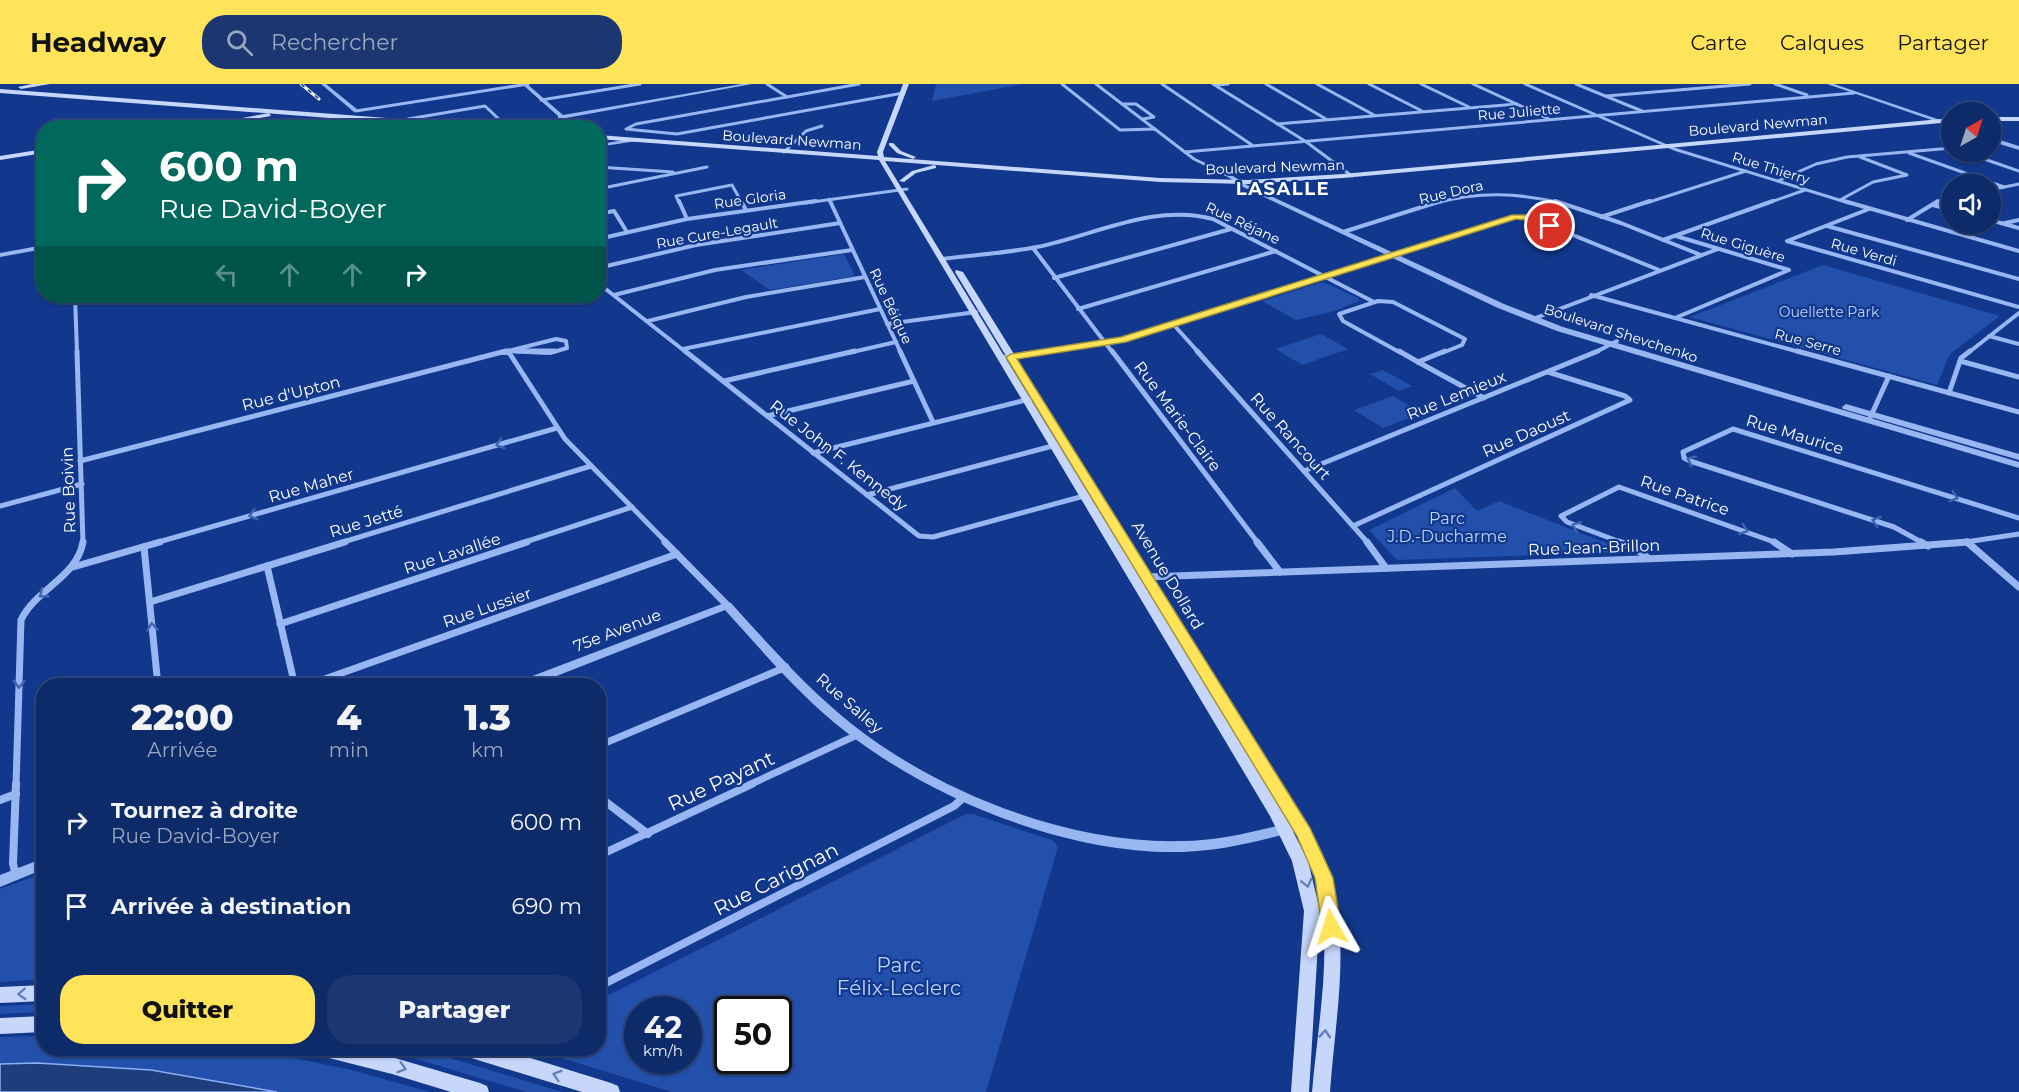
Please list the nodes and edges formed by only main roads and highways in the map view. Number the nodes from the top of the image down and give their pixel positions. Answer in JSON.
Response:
{"nodes":[{"id":1,"x":45,"y":84,"type":"edge"},
{"id":2,"x":906,"y":84,"type":"edge"},
{"id":3,"x":33,"y":85,"type":"edge"},
{"id":4,"x":0,"y":89,"type":"edge"},
{"id":5,"x":24,"y":93,"type":"junction"},
{"id":6,"x":898,"y":107,"type":"junction"},
{"id":7,"x":356,"y":111,"type":"road end"},
{"id":8,"x":285,"y":112,"type":"junction"},
{"id":9,"x":2001,"y":117,"type":"edge"},
{"id":10,"x":2019,"y":117,"type":"edge"},
{"id":11,"x":368,"y":118,"type":"junction"},
{"id":12,"x":1941,"y":118,"type":"edge"},
{"id":13,"x":1941,"y":119,"type":"edge"},
{"id":14,"x":238,"y":120,"type":"edge"},
{"id":15,"x":380,"y":120,"type":"edge"},
{"id":16,"x":606,"y":136,"type":"edge"},
{"id":17,"x":616,"y":137,"type":"junction"},
{"id":18,"x":891,"y":144,"type":"junction"},
{"id":19,"x":786,"y":150,"type":"junction"},
{"id":20,"x":36,"y":152,"type":"edge"},
{"id":21,"x":916,"y":157,"type":"junction"},
{"id":22,"x":0,"y":158,"type":"edge"},
{"id":23,"x":889,"y":158,"type":"junction"},
{"id":24,"x":881,"y":160,"type":"junction"},
{"id":25,"x":959,"y":165,"type":"junction"},
{"id":26,"x":1349,"y":174,"type":"junction"},
{"id":27,"x":1236,"y":180,"type":"junction"},
{"id":28,"x":902,"y":181,"type":"junction"},
{"id":29,"x":903,"y":190,"type":"junction"},
{"id":30,"x":1292,"y":827,"type":"junction"},
{"id":31,"x":36,"y":993,"type":"edge"},
{"id":32,"x":0,"y":995,"type":"edge"},
{"id":33,"x":36,"y":1024,"type":"edge"},
{"id":34,"x":0,"y":1026,"type":"edge"},
{"id":35,"x":357,"y":1056,"type":"edge"},
{"id":36,"x":494,"y":1056,"type":"edge"},
{"id":37,"x":480,"y":1092,"type":"edge"},
{"id":38,"x":611,"y":1092,"type":"edge"},
{"id":39,"x":1300,"y":1092,"type":"edge"},
{"id":40,"x":1321,"y":1092,"type":"edge"}],
"edges":[{"from":1,"to":3,"type":"main road"},
{"from":2,"to":6,"type":"main road"},
{"from":3,"to":4,"type":"main road"},
{"from":3,"to":5,"type":"main road"},
{"from":4,"to":5,"type":"main road"},
{"from":5,"to":8,"type":"main road"},
{"from":6,"to":18,"type":"main road"},
{"from":6,"to":24,"type":"main road"},
{"from":7,"to":11,"type":"main road"},
{"from":8,"to":11,"type":"main road"},
{"from":8,"to":14,"type":"main road"},
{"from":9,"to":10,"type":"main road"},
{"from":11,"to":15,"type":"main road"},
{"from":12,"to":26,"type":"main road","name":"Boulevard Newman"},
{"from":13,"to":26,"type":"main road","name":"Boulevard Newman"},
{"from":16,"to":17,"type":"main road","name":"Boulevard Newman"},
{"from":17,"to":19,"type":"main road","name":"Boulevard Newman"},
{"from":17,"to":19,"type":"main road","name":"Boulevard Newman"},
{"from":18,"to":21,"type":"main road"},
{"from":18,"to":23,"type":"main road"},
{"from":19,"to":24,"type":"main road","name":"Boulevard Newman"},
{"from":19,"to":24,"type":"main road","name":"Boulevard Newman"},
{"from":20,"to":22,"type":"main road"},
{"from":21,"to":23,"type":"main road","name":"Boulevard Newman"},
{"from":21,"to":27,"type":"main road","name":"Boulevard Newman"},
{"from":23,"to":24,"type":"main road","name":"Boulevard Newman"},
{"from":23,"to":25,"type":"main road","name":"Boulevard Newman"},
{"from":23,"to":28,"type":"main road","name":"Avenue Dollard"},
{"from":24,"to":29,"type":"main road","name":"Avenue Dollard"},
{"from":25,"to":27,"type":"main road","name":"Boulevard Newman"},
{"from":25,"to":28,"type":"main road"},
{"from":26,"to":27,"type":"main road","name":"Boulevard Newman"},
{"from":26,"to":27,"type":"main road","name":"Boulevard Newman"},
{"from":28,"to":29,"type":"main road","name":"Avenue Dollard"},
{"from":29,"to":30,"type":"main road","name":"Avenue Dollard"},
{"from":30,"to":39,"type":"main road","name":"Avenue Dollard","one_way":true},
{"from":40,"to":30,"type":"main road","name":"Avenue Dollard","one_way":true},
{"from":31,"to":32,"type":"main road","one_way":true},
{"from":33,"to":34,"type":"main road"},
{"from":35,"to":37,"type":"main road","one_way":true},
{"from":38,"to":36,"type":"main road","one_way":true}]}
